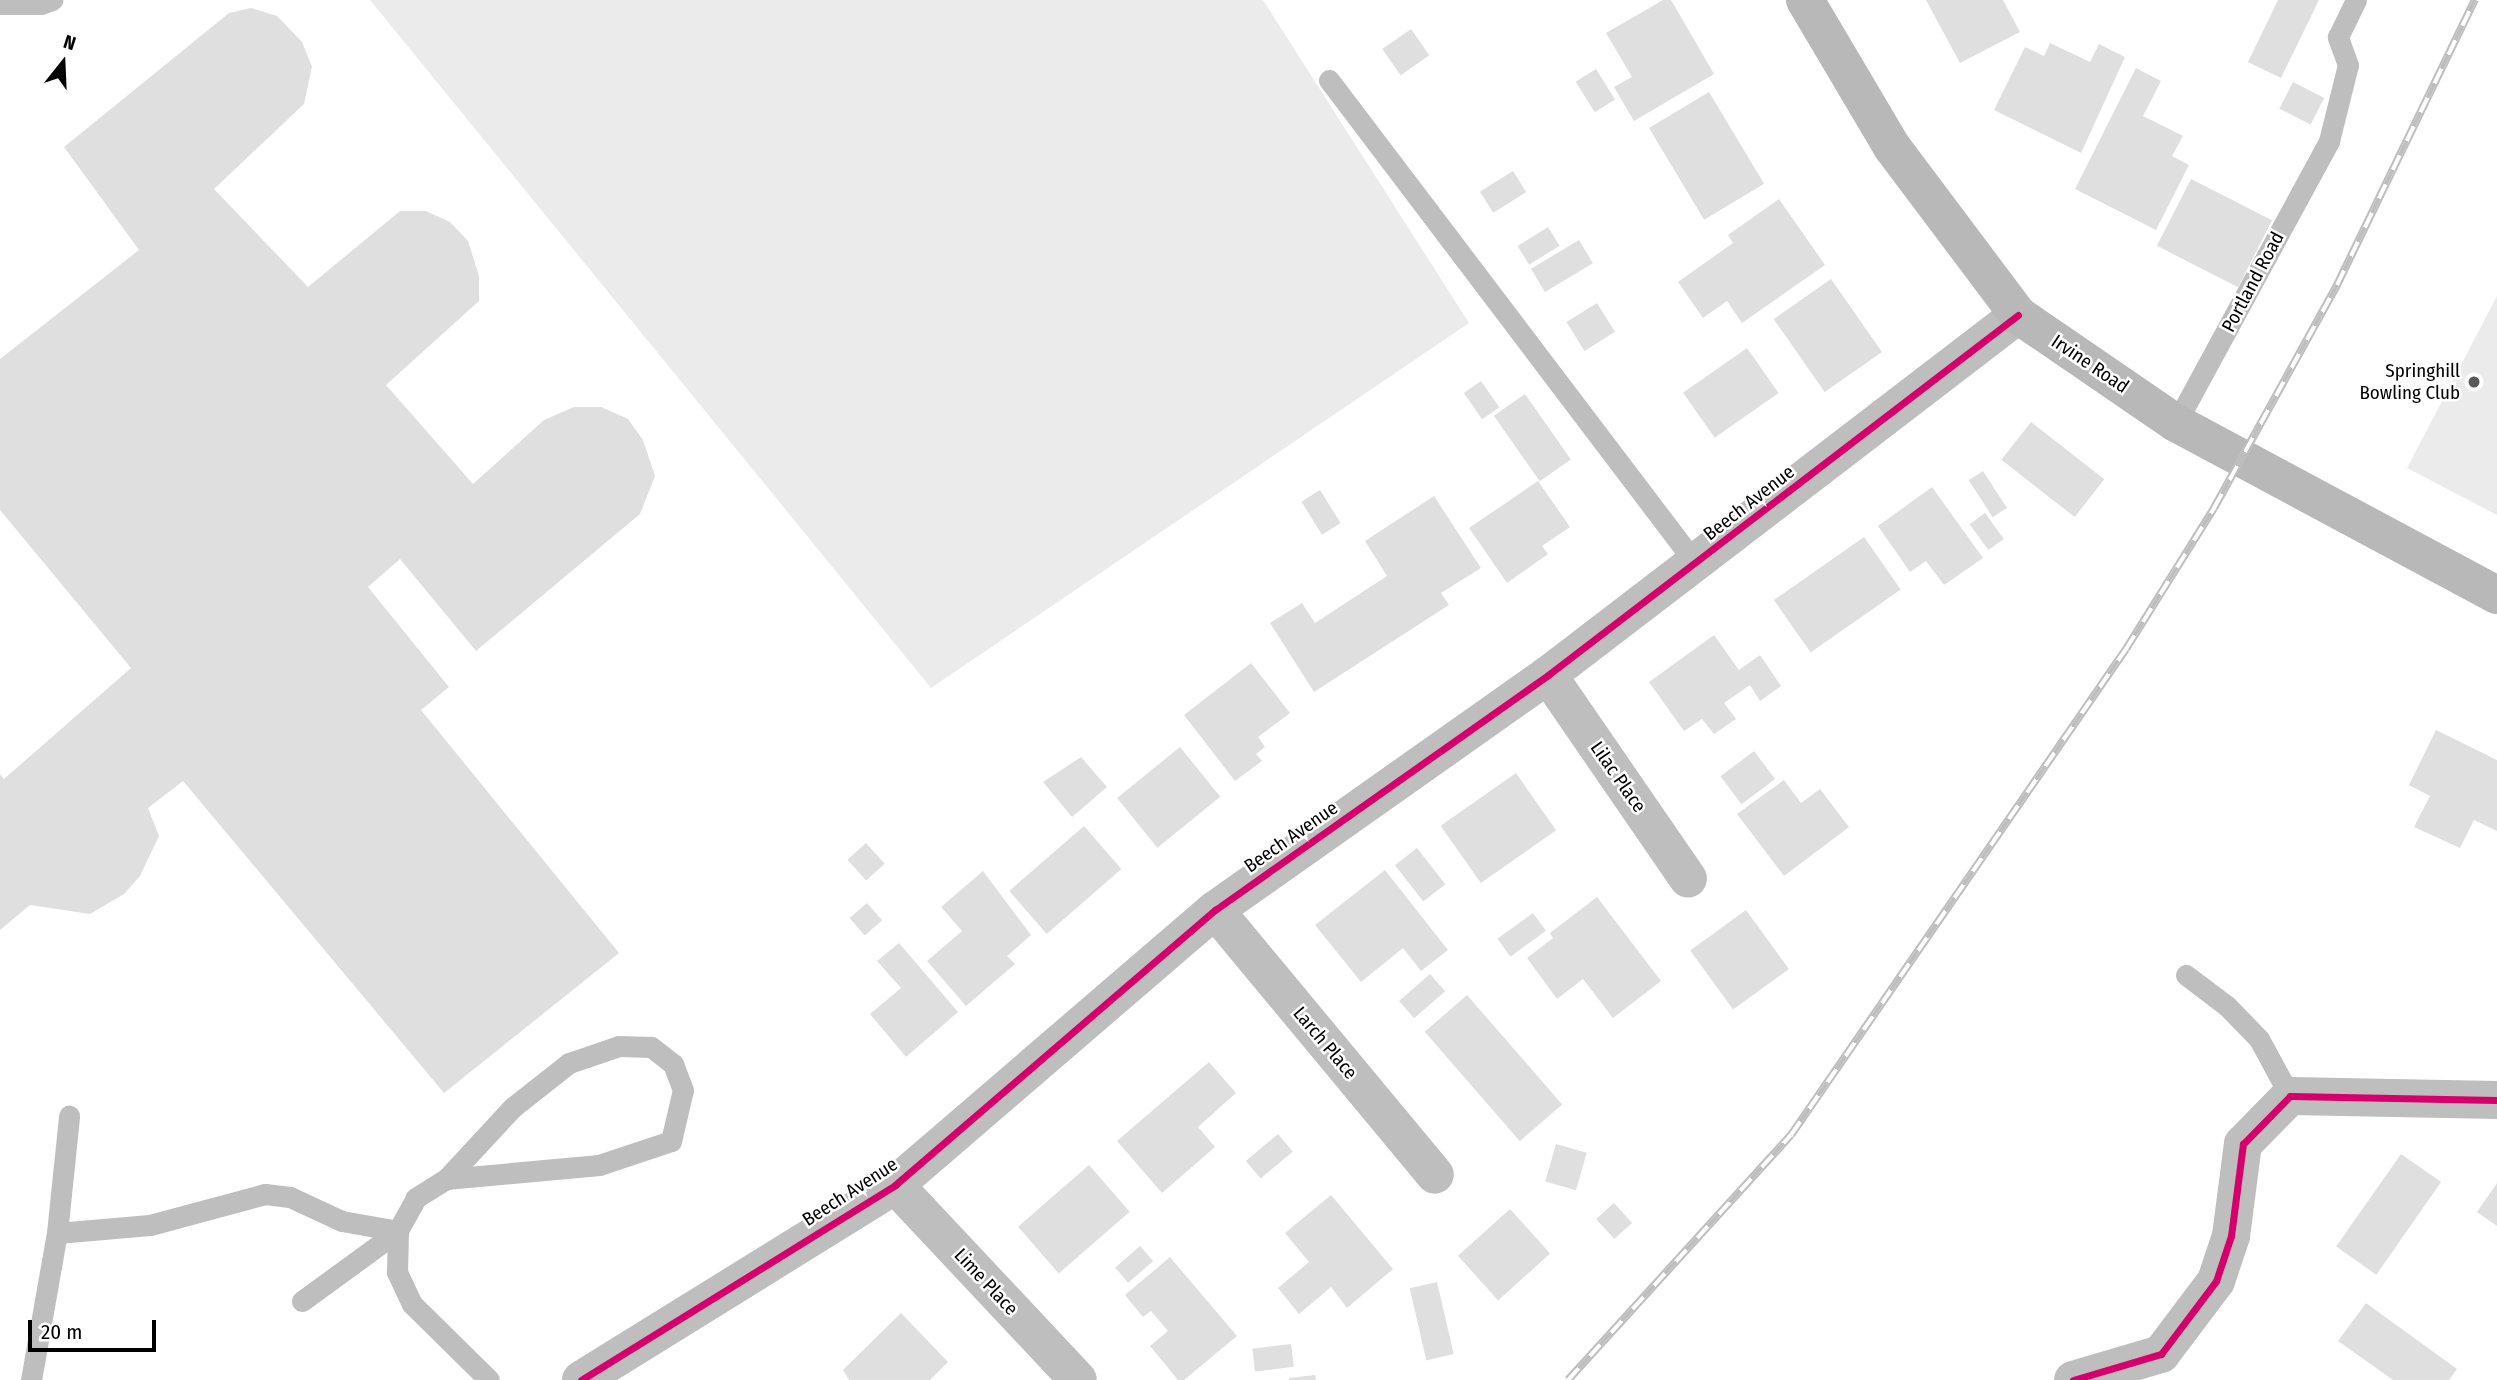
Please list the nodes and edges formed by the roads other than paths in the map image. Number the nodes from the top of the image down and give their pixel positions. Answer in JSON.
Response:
{"nodes":[{"id":1,"x":52,"y":0,"type":"edge"},
{"id":2,"x":1805,"y":0,"type":"edge"},
{"id":3,"x":2356,"y":0,"type":"edge"},
{"id":4,"x":1,"y":3,"type":"edge"},
{"id":5,"x":1329,"y":80,"type":"dead end"},
{"id":6,"x":2018,"y":315,"type":"junction"},
{"id":7,"x":2176,"y":423,"type":"junction"},
{"id":8,"x":1696,"y":564,"type":"junction"},
{"id":9,"x":2497,"y":595,"type":"edge"},
{"id":10,"x":1548,"y":675,"type":"junction"},
{"id":11,"x":1688,"y":879,"type":"dead end"},
{"id":12,"x":1214,"y":910,"type":"junction"},
{"id":13,"x":2186,"y":975,"type":"dead end"},
{"id":14,"x":2290,"y":1096,"type":"junction"},
{"id":15,"x":2497,"y":1100,"type":"edge"},
{"id":16,"x":69,"y":1116,"type":"dead end"},
{"id":17,"x":1435,"y":1175,"type":"dead end"},
{"id":18,"x":446,"y":1179,"type":"junction"},
{"id":19,"x":895,"y":1185,"type":"junction"},
{"id":20,"x":398,"y":1231,"type":"junction"},
{"id":21,"x":57,"y":1233,"type":"junction"},
{"id":22,"x":302,"y":1301,"type":"dead end"},
{"id":23,"x":31,"y":1380,"type":"edge"},
{"id":24,"x":489,"y":1380,"type":"edge"},
{"id":25,"x":581,"y":1380,"type":"edge"},
{"id":26,"x":1078,"y":1380,"type":"edge"},
{"id":27,"x":2073,"y":1380,"type":"edge"}],
"edges":[{"from":1,"to":4,"type":"lane"},
{"from":2,"to":6,"type":"main road","name":"Irvine Road"},
{"from":3,"to":7,"type":"lane","name":"Portland Road"},
{"from":5,"to":8,"type":"lane"},
{"from":6,"to":7,"type":"main road","name":"Irvine Road"},
{"from":6,"to":8,"type":"street","name":"Beech Avenue"},
{"from":7,"to":9,"type":"main road","name":"Irvine Road"},
{"from":8,"to":10,"type":"street","name":"Beech Avenue"},
{"from":10,"to":11,"type":"street","name":"Lilac Place"},
{"from":10,"to":12,"type":"street","name":"Beech Avenue"},
{"from":12,"to":17,"type":"street","name":"Larch Place"},
{"from":12,"to":19,"type":"street","name":"Beech Avenue"},
{"from":13,"to":14,"type":"lane"},
{"from":14,"to":15,"type":"street"},
{"from":14,"to":27,"type":"street"},
{"from":16,"to":21,"type":"lane"},
{"from":18,"to":18,"type":"lane"},
{"from":18,"to":20,"type":"lane"},
{"from":19,"to":25,"type":"street","name":"Beech Avenue"},
{"from":19,"to":26,"type":"street","name":"Lime Place"},
{"from":20,"to":21,"type":"lane"},
{"from":20,"to":22,"type":"lane"},
{"from":20,"to":24,"type":"lane"},
{"from":21,"to":23,"type":"lane"}]}
